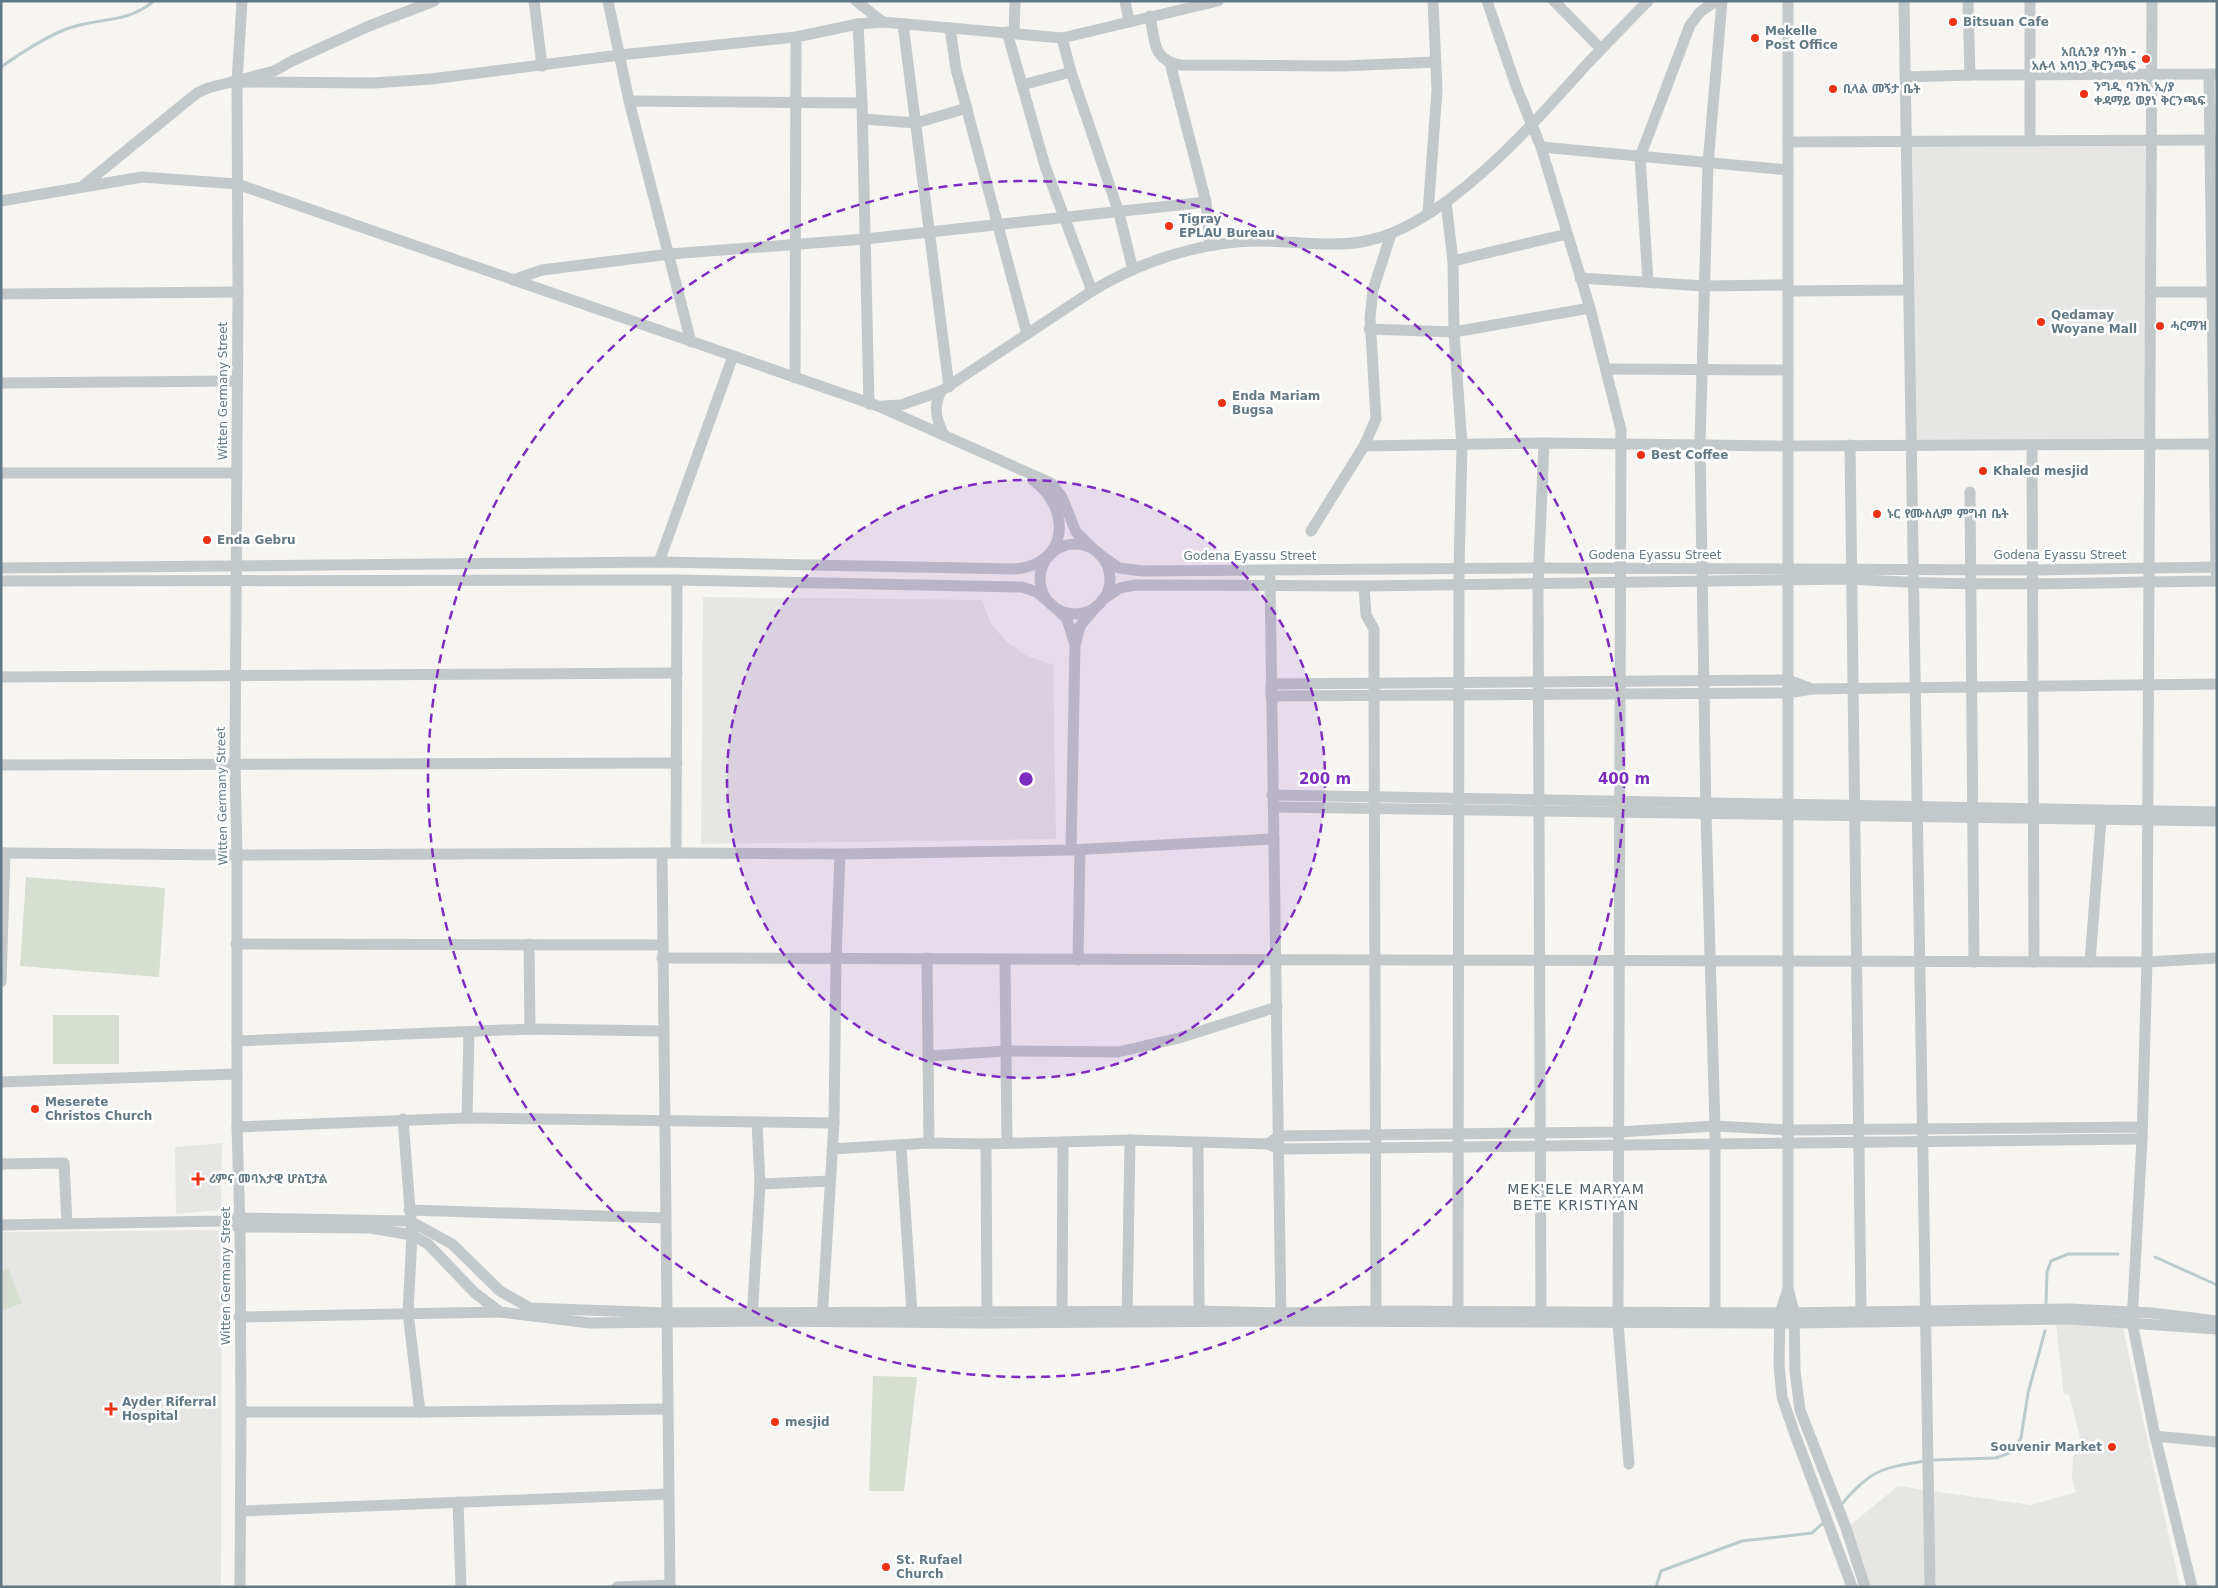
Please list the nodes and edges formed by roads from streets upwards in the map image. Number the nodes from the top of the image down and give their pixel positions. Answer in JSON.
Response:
{"nodes":[{"id":1,"x":434,"y":1,"type":"edge"},
{"id":2,"x":534,"y":1,"type":"edge"},
{"id":3,"x":608,"y":1,"type":"edge"},
{"id":4,"x":856,"y":1,"type":"edge"},
{"id":5,"x":1015,"y":1,"type":"edge"},
{"id":6,"x":1125,"y":1,"type":"edge"},
{"id":7,"x":1218,"y":1,"type":"edge"},
{"id":8,"x":1433,"y":1,"type":"edge"},
{"id":9,"x":1487,"y":1,"type":"edge"},
{"id":10,"x":1554,"y":1,"type":"edge"},
{"id":11,"x":1648,"y":1,"type":"edge"},
{"id":12,"x":1716,"y":1,"type":"edge"},
{"id":13,"x":1722,"y":1,"type":"edge"},
{"id":14,"x":1788,"y":1,"type":"edge"},
{"id":15,"x":1904,"y":1,"type":"edge"},
{"id":16,"x":1968,"y":1,"type":"edge"},
{"id":17,"x":2030,"y":1,"type":"edge"},
{"id":18,"x":2152,"y":1,"type":"edge"},
{"id":19,"x":242,"y":3,"type":"edge"},
{"id":20,"x":1150,"y":16,"type":"junction"},
{"id":21,"x":1129,"y":21,"type":"junction"},
{"id":22,"x":882,"y":22,"type":"junction"},
{"id":23,"x":858,"y":24,"type":"junction"},
{"id":24,"x":903,"y":24,"type":"junction"},
{"id":25,"x":950,"y":28,"type":"junction"},
{"id":26,"x":1011,"y":33,"type":"junction"},
{"id":27,"x":796,"y":37,"type":"junction"},
{"id":28,"x":1062,"y":38,"type":"junction"},
{"id":29,"x":1601,"y":49,"type":"junction"},
{"id":30,"x":620,"y":56,"type":"junction"},
{"id":31,"x":1436,"y":62,"type":"junction"},
{"id":32,"x":1170,"y":63,"type":"junction"},
{"id":33,"x":542,"y":66,"type":"junction"},
{"id":34,"x":1071,"y":72,"type":"junction"},
{"id":35,"x":2213,"y":74,"type":"edge"},
{"id":36,"x":1970,"y":75,"type":"junction"},
{"id":37,"x":2152,"y":75,"type":"junction"},
{"id":38,"x":2030,"y":76,"type":"junction"},
{"id":39,"x":1905,"y":77,"type":"junction"},
{"id":40,"x":237,"y":82,"type":"junction"},
{"id":41,"x":1022,"y":85,"type":"junction"},
{"id":42,"x":629,"y":100,"type":"junction"},
{"id":43,"x":796,"y":103,"type":"junction"},
{"id":44,"x":862,"y":103,"type":"junction"},
{"id":45,"x":967,"y":108,"type":"junction"},
{"id":46,"x":862,"y":119,"type":"junction"},
{"id":47,"x":916,"y":123,"type":"junction"},
{"id":48,"x":1533,"y":124,"type":"junction"},
{"id":49,"x":2151,"y":140,"type":"junction"},
{"id":50,"x":2214,"y":140,"type":"edge"},
{"id":51,"x":1906,"y":141,"type":"junction"},
{"id":52,"x":2030,"y":141,"type":"junction"},
{"id":53,"x":1788,"y":142,"type":"junction"},
{"id":54,"x":1541,"y":147,"type":"junction"},
{"id":55,"x":1640,"y":156,"type":"junction"},
{"id":56,"x":1708,"y":164,"type":"junction"},
{"id":57,"x":1788,"y":170,"type":"junction"},
{"id":58,"x":237,"y":184,"type":"junction"},
{"id":59,"x":82,"y":187,"type":"junction"},
{"id":60,"x":1,"y":200,"type":"edge"},
{"id":61,"x":1206,"y":202,"type":"junction"},
{"id":62,"x":1446,"y":202,"type":"junction"},
{"id":63,"x":1119,"y":212,"type":"junction"},
{"id":64,"x":1428,"y":213,"type":"junction"},
{"id":65,"x":1064,"y":218,"type":"junction"},
{"id":66,"x":998,"y":224,"type":"junction"},
{"id":67,"x":929,"y":230,"type":"junction"},
{"id":68,"x":1390,"y":234,"type":"junction"},
{"id":69,"x":1567,"y":234,"type":"junction"},
{"id":70,"x":865,"y":239,"type":"junction"},
{"id":71,"x":795,"y":244,"type":"junction"},
{"id":72,"x":1210,"y":244,"type":"junction"},
{"id":73,"x":670,"y":254,"type":"junction"},
{"id":74,"x":1452,"y":261,"type":"junction"},
{"id":75,"x":1133,"y":270,"type":"junction"},
{"id":76,"x":1580,"y":278,"type":"junction"},
{"id":77,"x":514,"y":280,"type":"junction"},
{"id":78,"x":1648,"y":281,"type":"junction"},
{"id":79,"x":1704,"y":286,"type":"junction"},
{"id":80,"x":1788,"y":288,"type":"junction"},
{"id":81,"x":1908,"y":290,"type":"junction"},
{"id":82,"x":1092,"y":291,"type":"junction"},
{"id":83,"x":238,"y":292,"type":"junction"},
{"id":84,"x":2150,"y":292,"type":"junction"},
{"id":85,"x":2215,"y":292,"type":"edge"},
{"id":86,"x":1,"y":294,"type":"edge"},
{"id":87,"x":1590,"y":308,"type":"junction"},
{"id":88,"x":1369,"y":329,"type":"junction"},
{"id":89,"x":1454,"y":332,"type":"junction"},
{"id":90,"x":1027,"y":334,"type":"junction"},
{"id":91,"x":691,"y":342,"type":"junction"},
{"id":92,"x":733,"y":356,"type":"junction"},
{"id":93,"x":1607,"y":369,"type":"junction"},
{"id":94,"x":1702,"y":370,"type":"junction"},
{"id":95,"x":1788,"y":370,"type":"junction"},
{"id":96,"x":795,"y":378,"type":"junction"},
{"id":97,"x":237,"y":381,"type":"junction"},
{"id":98,"x":1,"y":383,"type":"edge"},
{"id":99,"x":945,"y":389,"type":"junction"},
{"id":100,"x":874,"y":405,"type":"junction"},
{"id":101,"x":944,"y":435,"type":"junction"},
{"id":102,"x":1544,"y":443,"type":"junction"},
{"id":103,"x":1621,"y":444,"type":"junction"},
{"id":104,"x":1700,"y":444,"type":"junction"},
{"id":105,"x":2150,"y":444,"type":"junction"},
{"id":106,"x":2216,"y":444,"type":"edge"},
{"id":107,"x":1850,"y":445,"type":"junction"},
{"id":108,"x":1911,"y":445,"type":"junction"},
{"id":109,"x":2032,"y":445,"type":"junction"},
{"id":110,"x":1364,"y":446,"type":"junction"},
{"id":111,"x":1462,"y":446,"type":"junction"},
{"id":112,"x":1788,"y":446,"type":"junction"},
{"id":113,"x":1010,"y":466,"type":"junction"},
{"id":114,"x":1,"y":473,"type":"edge"},
{"id":115,"x":236,"y":473,"type":"junction"},
{"id":116,"x":1970,"y":492,"type":"dead end"},
{"id":117,"x":1311,"y":530,"type":"dead end"},
{"id":118,"x":1096,"y":552,"type":"junction"},
{"id":119,"x":1047,"y":558,"type":"junction"},
{"id":120,"x":660,"y":562,"type":"junction"},
{"id":121,"x":465,"y":564,"type":"junction"},
{"id":122,"x":237,"y":566,"type":"junction"},
{"id":123,"x":836,"y":566,"type":"junction"},
{"id":124,"x":2216,"y":567,"type":"edge"},
{"id":125,"x":1,"y":568,"type":"edge"},
{"id":126,"x":1539,"y":568,"type":"junction"},
{"id":127,"x":1913,"y":568,"type":"junction"},
{"id":128,"x":1971,"y":568,"type":"junction"},
{"id":129,"x":1460,"y":569,"type":"junction"},
{"id":130,"x":1621,"y":569,"type":"junction"},
{"id":131,"x":1701,"y":569,"type":"junction"},
{"id":132,"x":2149,"y":569,"type":"junction"},
{"id":133,"x":1270,"y":570,"type":"junction"},
{"id":134,"x":2032,"y":570,"type":"junction"},
{"id":135,"x":1788,"y":574,"type":"junction"},
{"id":136,"x":1852,"y":574,"type":"junction"},
{"id":137,"x":464,"y":580,"type":"junction"},
{"id":138,"x":677,"y":580,"type":"junction"},
{"id":139,"x":1,"y":581,"type":"edge"},
{"id":140,"x":236,"y":581,"type":"junction"},
{"id":141,"x":1701,"y":581,"type":"junction"},
{"id":142,"x":1621,"y":582,"type":"junction"},
{"id":143,"x":2149,"y":582,"type":"junction"},
{"id":144,"x":2217,"y":582,"type":"edge"},
{"id":145,"x":1460,"y":583,"type":"junction"},
{"id":146,"x":1538,"y":583,"type":"junction"},
{"id":147,"x":837,"y":584,"type":"junction"},
{"id":148,"x":1913,"y":584,"type":"junction"},
{"id":149,"x":1970,"y":584,"type":"junction"},
{"id":150,"x":1270,"y":585,"type":"junction"},
{"id":151,"x":2032,"y":585,"type":"junction"},
{"id":152,"x":1364,"y":586,"type":"junction"},
{"id":153,"x":1100,"y":603,"type":"junction"},
{"id":154,"x":1054,"y":607,"type":"junction"},
{"id":155,"x":1075,"y":646,"type":"junction"},
{"id":156,"x":677,"y":673,"type":"junction"},
{"id":157,"x":236,"y":674,"type":"junction"},
{"id":158,"x":1,"y":677,"type":"edge"},
{"id":159,"x":1788,"y":680,"type":"junction"},
{"id":160,"x":1620,"y":681,"type":"junction"},
{"id":161,"x":1703,"y":681,"type":"junction"},
{"id":162,"x":1538,"y":682,"type":"junction"},
{"id":163,"x":1374,"y":683,"type":"junction"},
{"id":164,"x":1459,"y":683,"type":"junction"},
{"id":165,"x":2217,"y":684,"type":"edge"},
{"id":166,"x":2148,"y":685,"type":"junction"},
{"id":167,"x":2033,"y":687,"type":"junction"},
{"id":168,"x":1972,"y":688,"type":"junction"},
{"id":169,"x":1812,"y":689,"type":"junction"},
{"id":170,"x":1853,"y":689,"type":"junction"},
{"id":171,"x":1915,"y":689,"type":"junction"},
{"id":172,"x":1271,"y":690,"type":"junction"},
{"id":173,"x":1788,"y":693,"type":"junction"},
{"id":174,"x":1620,"y":694,"type":"junction"},
{"id":175,"x":1703,"y":694,"type":"junction"},
{"id":176,"x":1459,"y":695,"type":"junction"},
{"id":177,"x":1538,"y":695,"type":"junction"},
{"id":178,"x":1374,"y":696,"type":"junction"},
{"id":179,"x":677,"y":763,"type":"junction"},
{"id":180,"x":235,"y":764,"type":"junction"},
{"id":181,"x":1,"y":765,"type":"edge"},
{"id":182,"x":1272,"y":795,"type":"junction"},
{"id":183,"x":1375,"y":796,"type":"junction"},
{"id":184,"x":1459,"y":798,"type":"junction"},
{"id":185,"x":1539,"y":799,"type":"junction"},
{"id":186,"x":1620,"y":806,"type":"junction"},
{"id":187,"x":1273,"y":807,"type":"junction"},
{"id":188,"x":1706,"y":808,"type":"junction"},
{"id":189,"x":1375,"y":809,"type":"junction"},
{"id":190,"x":1788,"y":809,"type":"junction"},
{"id":191,"x":1459,"y":810,"type":"junction"},
{"id":192,"x":1855,"y":810,"type":"junction"},
{"id":193,"x":1539,"y":811,"type":"junction"},
{"id":194,"x":1917,"y":811,"type":"junction"},
{"id":195,"x":2217,"y":812,"type":"edge"},
{"id":196,"x":1973,"y":813,"type":"junction"},
{"id":197,"x":2033,"y":813,"type":"junction"},
{"id":198,"x":2148,"y":815,"type":"junction"},
{"id":199,"x":2101,"y":820,"type":"junction"},
{"id":200,"x":2217,"y":821,"type":"edge"},
{"id":201,"x":1274,"y":840,"type":"junction"},
{"id":202,"x":1075,"y":850,"type":"junction"},
{"id":203,"x":3,"y":853,"type":"edge"},
{"id":204,"x":662,"y":853,"type":"junction"},
{"id":205,"x":676,"y":853,"type":"junction"},
{"id":206,"x":840,"y":854,"type":"junction"},
{"id":207,"x":237,"y":855,"type":"junction"},
{"id":208,"x":236,"y":944,"type":"junction"},
{"id":209,"x":529,"y":944,"type":"junction"},
{"id":210,"x":662,"y":946,"type":"junction"},
{"id":211,"x":2216,"y":955,"type":"edge"},
{"id":212,"x":662,"y":958,"type":"junction"},
{"id":213,"x":836,"y":958,"type":"junction"},
{"id":214,"x":927,"y":958,"type":"junction"},
{"id":215,"x":1005,"y":959,"type":"junction"},
{"id":216,"x":1078,"y":960,"type":"junction"},
{"id":217,"x":1275,"y":960,"type":"junction"},
{"id":218,"x":1375,"y":960,"type":"junction"},
{"id":219,"x":1459,"y":960,"type":"junction"},
{"id":220,"x":1540,"y":960,"type":"junction"},
{"id":221,"x":1620,"y":961,"type":"junction"},
{"id":222,"x":1709,"y":961,"type":"junction"},
{"id":223,"x":1788,"y":961,"type":"junction"},
{"id":224,"x":1857,"y":961,"type":"junction"},
{"id":225,"x":1919,"y":961,"type":"junction"},
{"id":226,"x":1974,"y":962,"type":"junction"},
{"id":227,"x":2034,"y":962,"type":"junction"},
{"id":228,"x":2090,"y":962,"type":"junction"},
{"id":229,"x":2147,"y":962,"type":"junction"},
{"id":230,"x":1,"y":982,"type":"edge"},
{"id":231,"x":1277,"y":1007,"type":"junction"},
{"id":232,"x":530,"y":1029,"type":"junction"},
{"id":233,"x":663,"y":1031,"type":"junction"},
{"id":234,"x":469,"y":1032,"type":"junction"},
{"id":235,"x":236,"y":1041,"type":"junction"},
{"id":236,"x":1006,"y":1051,"type":"junction"},
{"id":237,"x":928,"y":1056,"type":"junction"},
{"id":238,"x":237,"y":1074,"type":"junction"},
{"id":239,"x":1,"y":1082,"type":"edge"},
{"id":240,"x":467,"y":1118,"type":"junction"},
{"id":241,"x":403,"y":1119,"type":"junction"},
{"id":242,"x":664,"y":1121,"type":"junction"},
{"id":243,"x":758,"y":1122,"type":"junction"},
{"id":244,"x":834,"y":1123,"type":"junction"},
{"id":245,"x":1715,"y":1126,"type":"junction"},
{"id":246,"x":2142,"y":1126,"type":"junction"},
{"id":247,"x":237,"y":1127,"type":"junction"},
{"id":248,"x":1922,"y":1129,"type":"junction"},
{"id":249,"x":1788,"y":1130,"type":"junction"},
{"id":250,"x":1859,"y":1130,"type":"junction"},
{"id":251,"x":1619,"y":1132,"type":"junction"},
{"id":252,"x":1458,"y":1134,"type":"junction"},
{"id":253,"x":1540,"y":1134,"type":"junction"},
{"id":254,"x":1376,"y":1135,"type":"junction"},
{"id":255,"x":1279,"y":1136,"type":"junction"},
{"id":256,"x":2142,"y":1139,"type":"junction"},
{"id":257,"x":1130,"y":1140,"type":"junction"},
{"id":258,"x":1007,"y":1142,"type":"junction"},
{"id":259,"x":1063,"y":1142,"type":"junction"},
{"id":260,"x":1922,"y":1142,"type":"junction"},
{"id":261,"x":929,"y":1143,"type":"junction"},
{"id":262,"x":1198,"y":1143,"type":"junction"},
{"id":263,"x":1859,"y":1143,"type":"junction"},
{"id":264,"x":986,"y":1144,"type":"junction"},
{"id":265,"x":1715,"y":1144,"type":"junction"},
{"id":266,"x":1788,"y":1144,"type":"junction"},
{"id":267,"x":1619,"y":1145,"type":"junction"},
{"id":268,"x":901,"y":1146,"type":"junction"},
{"id":269,"x":1540,"y":1146,"type":"junction"},
{"id":270,"x":1274,"y":1147,"type":"junction"},
{"id":271,"x":1458,"y":1147,"type":"junction"},
{"id":272,"x":1376,"y":1148,"type":"junction"},
{"id":273,"x":832,"y":1149,"type":"junction"},
{"id":274,"x":1,"y":1164,"type":"edge"},
{"id":275,"x":830,"y":1181,"type":"junction"},
{"id":276,"x":760,"y":1184,"type":"junction"},
{"id":277,"x":409,"y":1216,"type":"junction"},
{"id":278,"x":666,"y":1218,"type":"junction"},
{"id":279,"x":240,"y":1223,"type":"junction"},
{"id":280,"x":67,"y":1224,"type":"junction"},
{"id":281,"x":1,"y":1225,"type":"edge"},
{"id":282,"x":412,"y":1235,"type":"junction"},
{"id":283,"x":1788,"y":1288,"type":"junction"},
{"id":284,"x":530,"y":1308,"type":"junction"},
{"id":285,"x":1199,"y":1311,"type":"junction"},
{"id":286,"x":1861,"y":1311,"type":"junction"},
{"id":287,"x":500,"y":1312,"type":"junction"},
{"id":288,"x":1541,"y":1312,"type":"junction"},
{"id":289,"x":408,"y":1313,"type":"junction"},
{"id":290,"x":912,"y":1313,"type":"junction"},
{"id":291,"x":1062,"y":1313,"type":"junction"},
{"id":292,"x":1376,"y":1316,"type":"junction"},
{"id":293,"x":1925,"y":1316,"type":"junction"},
{"id":294,"x":239,"y":1317,"type":"junction"},
{"id":295,"x":752,"y":1317,"type":"junction"},
{"id":296,"x":822,"y":1317,"type":"junction"},
{"id":297,"x":1127,"y":1317,"type":"junction"},
{"id":298,"x":1281,"y":1317,"type":"junction"},
{"id":299,"x":1458,"y":1317,"type":"junction"},
{"id":300,"x":1715,"y":1317,"type":"junction"},
{"id":301,"x":667,"y":1318,"type":"junction"},
{"id":302,"x":987,"y":1318,"type":"junction"},
{"id":303,"x":1618,"y":1318,"type":"junction"},
{"id":304,"x":1780,"y":1318,"type":"junction"},
{"id":305,"x":1794,"y":1318,"type":"junction"},
{"id":306,"x":2132,"y":1318,"type":"junction"},
{"id":307,"x":2217,"y":1321,"type":"edge"},
{"id":308,"x":2217,"y":1329,"type":"edge"},
{"id":309,"x":668,"y":1409,"type":"junction"},
{"id":310,"x":241,"y":1412,"type":"junction"},
{"id":311,"x":420,"y":1412,"type":"junction"},
{"id":312,"x":2155,"y":1436,"type":"junction"},
{"id":313,"x":2217,"y":1442,"type":"edge"},
{"id":314,"x":1630,"y":1464,"type":"dead end"},
{"id":315,"x":669,"y":1494,"type":"junction"},
{"id":316,"x":458,"y":1502,"type":"junction"},
{"id":317,"x":241,"y":1511,"type":"junction"},
{"id":318,"x":670,"y":1586,"type":"edge"},
{"id":319,"x":240,"y":1587,"type":"edge"},
{"id":320,"x":461,"y":1587,"type":"edge"},
{"id":321,"x":617,"y":1587,"type":"edge"},
{"id":322,"x":1852,"y":1587,"type":"edge"},
{"id":323,"x":1865,"y":1587,"type":"edge"},
{"id":324,"x":1930,"y":1587,"type":"edge"},
{"id":325,"x":2192,"y":1587,"type":"edge"}],
"edges":[{"from":1,"to":40,"type":"street"},
{"from":2,"to":33,"type":"street"},
{"from":3,"to":30,"type":"street"},
{"from":4,"to":22,"type":"street"},
{"from":5,"to":26,"type":"street"},
{"from":6,"to":21,"type":"street"},
{"from":7,"to":20,"type":"street"},
{"from":8,"to":31,"type":"street"},
{"from":9,"to":48,"type":"street"},
{"from":10,"to":29,"type":"street"},
{"from":11,"to":29,"type":"street"},
{"from":12,"to":55,"type":"street"},
{"from":13,"to":56,"type":"street"},
{"from":14,"to":53,"type":"street"},
{"from":15,"to":39,"type":"street"},
{"from":16,"to":36,"type":"street"},
{"from":17,"to":38,"type":"street"},
{"from":18,"to":37,"type":"street"},
{"from":19,"to":40,"type":"street","name":"Witten Germany Street"},
{"from":20,"to":21,"type":"street"},
{"from":20,"to":32,"type":"street"},
{"from":21,"to":28,"type":"street"},
{"from":22,"to":23,"type":"street"},
{"from":22,"to":24,"type":"street"},
{"from":23,"to":27,"type":"street"},
{"from":23,"to":44,"type":"street"},
{"from":24,"to":25,"type":"street"},
{"from":24,"to":47,"type":"street"},
{"from":25,"to":26,"type":"street"},
{"from":25,"to":45,"type":"street"},
{"from":26,"to":28,"type":"street"},
{"from":26,"to":41,"type":"street"},
{"from":27,"to":30,"type":"street"},
{"from":27,"to":43,"type":"street"},
{"from":28,"to":34,"type":"street"},
{"from":29,"to":48,"type":"street"},
{"from":30,"to":33,"type":"street"},
{"from":30,"to":42,"type":"street"},
{"from":31,"to":32,"type":"street"},
{"from":31,"to":64,"type":"street"},
{"from":32,"to":61,"type":"street"},
{"from":33,"to":40,"type":"street"},
{"from":34,"to":41,"type":"street"},
{"from":34,"to":63,"type":"street"},
{"from":35,"to":37,"type":"street"},
{"from":35,"to":50,"type":"street"},
{"from":36,"to":38,"type":"street"},
{"from":36,"to":39,"type":"street"},
{"from":37,"to":38,"type":"street"},
{"from":37,"to":49,"type":"street"},
{"from":38,"to":52,"type":"street"},
{"from":39,"to":51,"type":"street"},
{"from":40,"to":58,"type":"street","name":"Witten Germany Street"},
{"from":40,"to":59,"type":"street"},
{"from":41,"to":65,"type":"street"},
{"from":42,"to":43,"type":"street"},
{"from":42,"to":73,"type":"street"},
{"from":43,"to":44,"type":"street"},
{"from":43,"to":71,"type":"street"},
{"from":44,"to":46,"type":"street"},
{"from":45,"to":47,"type":"street"},
{"from":45,"to":66,"type":"street"},
{"from":46,"to":47,"type":"street"},
{"from":46,"to":70,"type":"street"},
{"from":47,"to":67,"type":"street"},
{"from":48,"to":54,"type":"street"},
{"from":48,"to":62,"type":"street"},
{"from":49,"to":50,"type":"street"},
{"from":49,"to":52,"type":"street"},
{"from":49,"to":84,"type":"street"},
{"from":50,"to":85,"type":"street"},
{"from":51,"to":52,"type":"street"},
{"from":51,"to":53,"type":"street"},
{"from":51,"to":81,"type":"street"},
{"from":53,"to":57,"type":"street"},
{"from":54,"to":55,"type":"street"},
{"from":54,"to":69,"type":"street"},
{"from":55,"to":56,"type":"street"},
{"from":55,"to":78,"type":"street"},
{"from":56,"to":57,"type":"street"},
{"from":56,"to":79,"type":"street"},
{"from":57,"to":80,"type":"street"},
{"from":58,"to":59,"type":"street"},
{"from":58,"to":77,"type":"street"},
{"from":58,"to":83,"type":"street","name":"Witten Germany Street"},
{"from":59,"to":60,"type":"street"},
{"from":61,"to":63,"type":"street"},
{"from":61,"to":72,"type":"street"},
{"from":62,"to":64,"type":"street"},
{"from":62,"to":74,"type":"street"},
{"from":63,"to":65,"type":"street"},
{"from":63,"to":75,"type":"street"},
{"from":64,"to":68,"type":"street"},
{"from":65,"to":66,"type":"street"},
{"from":65,"to":82,"type":"street"},
{"from":66,"to":67,"type":"street"},
{"from":66,"to":90,"type":"street"},
{"from":67,"to":70,"type":"street"},
{"from":67,"to":99,"type":"street"},
{"from":68,"to":72,"type":"street"},
{"from":68,"to":88,"type":"street"},
{"from":69,"to":74,"type":"street"},
{"from":69,"to":76,"type":"street"},
{"from":70,"to":71,"type":"street"},
{"from":70,"to":100,"type":"street"},
{"from":71,"to":73,"type":"street"},
{"from":71,"to":96,"type":"street"},
{"from":72,"to":75,"type":"street"},
{"from":73,"to":77,"type":"street"},
{"from":73,"to":91,"type":"street"},
{"from":74,"to":89,"type":"street"},
{"from":75,"to":82,"type":"street"},
{"from":76,"to":78,"type":"street"},
{"from":76,"to":87,"type":"street"},
{"from":77,"to":91,"type":"street"},
{"from":78,"to":79,"type":"street"},
{"from":79,"to":80,"type":"street"},
{"from":79,"to":94,"type":"street"},
{"from":80,"to":81,"type":"street"},
{"from":80,"to":95,"type":"street"},
{"from":81,"to":108,"type":"street"},
{"from":82,"to":90,"type":"street"},
{"from":83,"to":86,"type":"street"},
{"from":83,"to":97,"type":"street","name":"Witten Germany Street"},
{"from":84,"to":85,"type":"street"},
{"from":84,"to":105,"type":"street"},
{"from":85,"to":106,"type":"street"},
{"from":87,"to":89,"type":"street"},
{"from":87,"to":93,"type":"street"},
{"from":88,"to":89,"type":"street"},
{"from":88,"to":110,"type":"street"},
{"from":89,"to":111,"type":"street"},
{"from":90,"to":99,"type":"street"},
{"from":91,"to":92,"type":"street"},
{"from":92,"to":96,"type":"street"},
{"from":92,"to":120,"type":"street"},
{"from":93,"to":94,"type":"street"},
{"from":93,"to":103,"type":"street"},
{"from":94,"to":95,"type":"street"},
{"from":94,"to":104,"type":"street"},
{"from":95,"to":112,"type":"street"},
{"from":96,"to":100,"type":"street"},
{"from":97,"to":98,"type":"street"},
{"from":97,"to":115,"type":"street","name":"Witten Germany Street"},
{"from":99,"to":100,"type":"street"},
{"from":99,"to":101,"type":"street"},
{"from":100,"to":101,"type":"street"},
{"from":101,"to":113,"type":"street"},
{"from":102,"to":103,"type":"street"},
{"from":102,"to":111,"type":"street"},
{"from":102,"to":126,"type":"street"},
{"from":103,"to":104,"type":"street"},
{"from":103,"to":130,"type":"street"},
{"from":104,"to":112,"type":"street"},
{"from":104,"to":131,"type":"street"},
{"from":105,"to":106,"type":"street"},
{"from":105,"to":109,"type":"street"},
{"from":105,"to":132,"type":"street"},
{"from":106,"to":124,"type":"street"},
{"from":107,"to":108,"type":"street"},
{"from":107,"to":112,"type":"street"},
{"from":107,"to":136,"type":"street"},
{"from":108,"to":109,"type":"street"},
{"from":108,"to":127,"type":"street"},
{"from":109,"to":134,"type":"street"},
{"from":110,"to":111,"type":"street"},
{"from":110,"to":117,"type":"street"},
{"from":111,"to":129,"type":"street"},
{"from":112,"to":135,"type":"street"},
{"from":113,"to":118,"type":"street"},
{"from":113,"to":119,"type":"street"},
{"from":114,"to":115,"type":"street"},
{"from":115,"to":122,"type":"street","name":"Witten Germany Street"},
{"from":116,"to":128,"type":"street"},
{"from":118,"to":119,"type":"street"},
{"from":118,"to":133,"type":"street","name":"Godena Eyassu Street"},
{"from":118,"to":153,"type":"street"},
{"from":119,"to":123,"type":"street"},
{"from":119,"to":154,"type":"street"},
{"from":120,"to":121,"type":"street"},
{"from":120,"to":123,"type":"street"},
{"from":121,"to":122,"type":"street"},
{"from":121,"to":137,"type":"street"},
{"from":122,"to":125,"type":"street"},
{"from":122,"to":140,"type":"street","name":"Witten Germany Street"},
{"from":123,"to":147,"type":"street"},
{"from":124,"to":132,"type":"street","name":"Godena Eyassu Street"},
{"from":124,"to":144,"type":"street"},
{"from":126,"to":129,"type":"street","name":"Godena Eyassu Street"},
{"from":126,"to":130,"type":"street","name":"Godena Eyassu Street"},
{"from":126,"to":146,"type":"street"},
{"from":127,"to":128,"type":"street","name":"Godena Eyassu Street"},
{"from":127,"to":136,"type":"street","name":"Godena Eyassu Street"},
{"from":127,"to":148,"type":"street"},
{"from":128,"to":134,"type":"street","name":"Godena Eyassu Street"},
{"from":128,"to":149,"type":"street"},
{"from":129,"to":133,"type":"street","name":"Godena Eyassu Street"},
{"from":129,"to":145,"type":"street"},
{"from":130,"to":131,"type":"street","name":"Godena Eyassu Street"},
{"from":130,"to":142,"type":"street"},
{"from":131,"to":135,"type":"street","name":"Godena Eyassu Street"},
{"from":131,"to":141,"type":"street"},
{"from":132,"to":134,"type":"street","name":"Godena Eyassu Street"},
{"from":132,"to":143,"type":"street"},
{"from":133,"to":150,"type":"street"},
{"from":134,"to":151,"type":"street"},
{"from":135,"to":136,"type":"street","name":"Godena Eyassu Street"},
{"from":135,"to":141,"type":"street","name":"Godena Eyassu Street"},
{"from":135,"to":159,"type":"street"},
{"from":136,"to":148,"type":"street","name":"Godena Eyassu Street"},
{"from":136,"to":170,"type":"street"},
{"from":137,"to":138,"type":"street"},
{"from":137,"to":140,"type":"street"},
{"from":138,"to":147,"type":"street"},
{"from":138,"to":156,"type":"street"},
{"from":139,"to":140,"type":"street"},
{"from":140,"to":157,"type":"street","name":"Witten Germany Street"},
{"from":141,"to":142,"type":"street","name":"Godena Eyassu Street"},
{"from":141,"to":161,"type":"street"},
{"from":142,"to":146,"type":"street","name":"Godena Eyassu Street"},
{"from":142,"to":160,"type":"street"},
{"from":143,"to":144,"type":"street","name":"Godena Eyassu Street"},
{"from":143,"to":151,"type":"street","name":"Godena Eyassu Street"},
{"from":143,"to":166,"type":"street"},
{"from":145,"to":146,"type":"street","name":"Godena Eyassu Street"},
{"from":145,"to":152,"type":"street","name":"Godena Eyassu Street"},
{"from":145,"to":164,"type":"street"},
{"from":146,"to":162,"type":"street"},
{"from":147,"to":154,"type":"street"},
{"from":148,"to":149,"type":"street","name":"Godena Eyassu Street"},
{"from":148,"to":171,"type":"street"},
{"from":149,"to":151,"type":"street","name":"Godena Eyassu Street"},
{"from":149,"to":168,"type":"street"},
{"from":150,"to":152,"type":"street","name":"Godena Eyassu Street"},
{"from":150,"to":153,"type":"street","name":"Godena Eyassu Street"},
{"from":150,"to":172,"type":"street"},
{"from":151,"to":167,"type":"street"},
{"from":152,"to":163,"type":"street"},
{"from":153,"to":154,"type":"street"},
{"from":153,"to":155,"type":"street"},
{"from":154,"to":155,"type":"street"},
{"from":155,"to":202,"type":"street"},
{"from":156,"to":157,"type":"street"},
{"from":156,"to":179,"type":"street"},
{"from":157,"to":158,"type":"street"},
{"from":157,"to":180,"type":"street","name":"Witten Germany Street"},
{"from":159,"to":161,"type":"street"},
{"from":159,"to":169,"type":"street"},
{"from":159,"to":173,"type":"street"},
{"from":160,"to":161,"type":"street"},
{"from":160,"to":162,"type":"street"},
{"from":160,"to":174,"type":"street"},
{"from":161,"to":175,"type":"street"},
{"from":162,"to":164,"type":"street"},
{"from":162,"to":177,"type":"street"},
{"from":163,"to":164,"type":"street"},
{"from":163,"to":172,"type":"street"},
{"from":163,"to":178,"type":"street"},
{"from":164,"to":176,"type":"street"},
{"from":165,"to":166,"type":"street"},
{"from":166,"to":167,"type":"street"},
{"from":166,"to":198,"type":"street"},
{"from":167,"to":168,"type":"street"},
{"from":167,"to":197,"type":"street"},
{"from":168,"to":171,"type":"street"},
{"from":168,"to":196,"type":"street"},
{"from":169,"to":170,"type":"street"},
{"from":169,"to":173,"type":"street"},
{"from":170,"to":171,"type":"street"},
{"from":170,"to":192,"type":"street"},
{"from":171,"to":194,"type":"street"},
{"from":172,"to":178,"type":"street"},
{"from":172,"to":182,"type":"street"},
{"from":173,"to":175,"type":"street"},
{"from":173,"to":190,"type":"street"},
{"from":174,"to":175,"type":"street"},
{"from":174,"to":177,"type":"street"},
{"from":174,"to":186,"type":"street"},
{"from":175,"to":188,"type":"street"},
{"from":176,"to":177,"type":"street"},
{"from":176,"to":178,"type":"street"},
{"from":176,"to":184,"type":"street"},
{"from":177,"to":185,"type":"street"},
{"from":178,"to":183,"type":"street"},
{"from":179,"to":180,"type":"street"},
{"from":179,"to":205,"type":"street"},
{"from":180,"to":181,"type":"street"},
{"from":180,"to":207,"type":"street","name":"Witten Germany Street"},
{"from":182,"to":183,"type":"street"},
{"from":182,"to":187,"type":"street"},
{"from":183,"to":184,"type":"street"},
{"from":183,"to":189,"type":"street"},
{"from":184,"to":185,"type":"street"},
{"from":184,"to":191,"type":"street"},
{"from":185,"to":186,"type":"street"},
{"from":185,"to":193,"type":"street"},
{"from":186,"to":188,"type":"street"},
{"from":186,"to":193,"type":"street"},
{"from":186,"to":221,"type":"street"},
{"from":187,"to":189,"type":"street"},
{"from":187,"to":201,"type":"street"},
{"from":188,"to":190,"type":"street"},
{"from":188,"to":222,"type":"street"},
{"from":189,"to":191,"type":"street"},
{"from":189,"to":218,"type":"street"},
{"from":190,"to":192,"type":"street"},
{"from":190,"to":223,"type":"street"},
{"from":191,"to":193,"type":"street"},
{"from":191,"to":219,"type":"street"},
{"from":192,"to":194,"type":"street"},
{"from":192,"to":224,"type":"street"},
{"from":193,"to":220,"type":"street"},
{"from":194,"to":196,"type":"street"},
{"from":194,"to":225,"type":"street"},
{"from":195,"to":198,"type":"street"},
{"from":196,"to":197,"type":"street"},
{"from":196,"to":226,"type":"street"},
{"from":197,"to":198,"type":"street"},
{"from":197,"to":199,"type":"street"},
{"from":197,"to":227,"type":"street"},
{"from":198,"to":199,"type":"street"},
{"from":198,"to":200,"type":"street"},
{"from":198,"to":229,"type":"street"},
{"from":199,"to":228,"type":"street"},
{"from":201,"to":202,"type":"street"},
{"from":201,"to":217,"type":"street"},
{"from":202,"to":206,"type":"street"},
{"from":202,"to":216,"type":"street"},
{"from":203,"to":207,"type":"street"},
{"from":203,"to":230,"type":"street"},
{"from":204,"to":205,"type":"street"},
{"from":204,"to":207,"type":"street"},
{"from":204,"to":210,"type":"street"},
{"from":205,"to":206,"type":"street"},
{"from":206,"to":213,"type":"street"},
{"from":207,"to":208,"type":"street","name":"Witten Germany Street"},
{"from":208,"to":209,"type":"street"},
{"from":208,"to":235,"type":"street","name":"Witten Germany Street"},
{"from":209,"to":210,"type":"street"},
{"from":209,"to":232,"type":"street"},
{"from":210,"to":212,"type":"street"},
{"from":211,"to":229,"type":"street"},
{"from":212,"to":213,"type":"street"},
{"from":212,"to":233,"type":"street"},
{"from":213,"to":214,"type":"street"},
{"from":213,"to":244,"type":"street"},
{"from":214,"to":215,"type":"street"},
{"from":214,"to":237,"type":"street"},
{"from":215,"to":216,"type":"street"},
{"from":215,"to":236,"type":"street"},
{"from":216,"to":217,"type":"street"},
{"from":217,"to":218,"type":"street"},
{"from":217,"to":231,"type":"street"},
{"from":218,"to":219,"type":"street"},
{"from":218,"to":254,"type":"street"},
{"from":219,"to":220,"type":"street"},
{"from":219,"to":252,"type":"street"},
{"from":220,"to":221,"type":"street"},
{"from":220,"to":253,"type":"street"},
{"from":221,"to":222,"type":"street"},
{"from":221,"to":251,"type":"street"},
{"from":222,"to":223,"type":"street"},
{"from":222,"to":245,"type":"street"},
{"from":223,"to":224,"type":"street"},
{"from":223,"to":249,"type":"street"},
{"from":224,"to":225,"type":"street"},
{"from":224,"to":250,"type":"street"},
{"from":225,"to":226,"type":"street"},
{"from":225,"to":248,"type":"street"},
{"from":226,"to":227,"type":"street"},
{"from":227,"to":228,"type":"street"},
{"from":228,"to":229,"type":"street"},
{"from":229,"to":246,"type":"street"},
{"from":231,"to":236,"type":"street"},
{"from":231,"to":255,"type":"street"},
{"from":232,"to":233,"type":"street"},
{"from":232,"to":234,"type":"street"},
{"from":233,"to":242,"type":"street"},
{"from":234,"to":235,"type":"street"},
{"from":234,"to":240,"type":"street"},
{"from":235,"to":238,"type":"street","name":"Witten Germany Street"},
{"from":236,"to":237,"type":"street"},
{"from":236,"to":258,"type":"street"},
{"from":237,"to":261,"type":"street"},
{"from":238,"to":239,"type":"street"},
{"from":238,"to":247,"type":"street","name":"Witten Germany Street"},
{"from":240,"to":241,"type":"street"},
{"from":240,"to":242,"type":"street"},
{"from":241,"to":247,"type":"street"},
{"from":241,"to":277,"type":"street"},
{"from":242,"to":243,"type":"street"},
{"from":242,"to":278,"type":"street"},
{"from":243,"to":244,"type":"street"},
{"from":243,"to":276,"type":"street"},
{"from":244,"to":273,"type":"street"},
{"from":245,"to":249,"type":"street"},
{"from":245,"to":251,"type":"street"},
{"from":245,"to":265,"type":"street"},
{"from":246,"to":248,"type":"street"},
{"from":246,"to":256,"type":"street"},
{"from":247,"to":279,"type":"street","name":"Witten Germany Street"},
{"from":248,"to":250,"type":"street"},
{"from":248,"to":260,"type":"street"},
{"from":249,"to":250,"type":"street"},
{"from":249,"to":266,"type":"street"},
{"from":250,"to":263,"type":"street"},
{"from":251,"to":253,"type":"street"},
{"from":251,"to":267,"type":"street"},
{"from":252,"to":253,"type":"street"},
{"from":252,"to":254,"type":"street"},
{"from":252,"to":271,"type":"street"},
{"from":253,"to":269,"type":"street"},
{"from":254,"to":255,"type":"street"},
{"from":254,"to":272,"type":"street"},
{"from":255,"to":270,"type":"street"},
{"from":256,"to":260,"type":"street"},
{"from":256,"to":306,"type":"street"},
{"from":257,"to":259,"type":"street"},
{"from":257,"to":262,"type":"street"},
{"from":257,"to":297,"type":"street"},
{"from":258,"to":259,"type":"street"},
{"from":258,"to":264,"type":"street"},
{"from":259,"to":291,"type":"street"},
{"from":260,"to":263,"type":"street"},
{"from":260,"to":293,"type":"street"},
{"from":261,"to":264,"type":"street"},
{"from":261,"to":268,"type":"street"},
{"from":262,"to":270,"type":"street"},
{"from":262,"to":285,"type":"street"},
{"from":263,"to":266,"type":"street"},
{"from":263,"to":286,"type":"street"},
{"from":264,"to":302,"type":"street"},
{"from":265,"to":266,"type":"street"},
{"from":265,"to":267,"type":"street"},
{"from":265,"to":300,"type":"street"},
{"from":266,"to":283,"type":"street"},
{"from":267,"to":269,"type":"street"},
{"from":267,"to":303,"type":"street"},
{"from":268,"to":273,"type":"street"},
{"from":268,"to":290,"type":"street"},
{"from":269,"to":271,"type":"street"},
{"from":269,"to":288,"type":"street"},
{"from":270,"to":272,"type":"street"},
{"from":270,"to":298,"type":"street"},
{"from":271,"to":272,"type":"street"},
{"from":271,"to":299,"type":"street"},
{"from":272,"to":292,"type":"street"},
{"from":273,"to":275,"type":"street"},
{"from":274,"to":280,"type":"street"},
{"from":275,"to":276,"type":"street"},
{"from":275,"to":296,"type":"street"},
{"from":276,"to":295,"type":"street"},
{"from":277,"to":278,"type":"street"},
{"from":277,"to":279,"type":"street"},
{"from":277,"to":282,"type":"street"},
{"from":277,"to":284,"type":"street"},
{"from":278,"to":301,"type":"street"},
{"from":279,"to":280,"type":"street"},
{"from":279,"to":282,"type":"street"},
{"from":279,"to":294,"type":"street","name":"Witten Germany Street"},
{"from":280,"to":281,"type":"street"},
{"from":282,"to":287,"type":"street"},
{"from":282,"to":289,"type":"street"},
{"from":283,"to":304,"type":"street"},
{"from":283,"to":305,"type":"street"},
{"from":284,"to":287,"type":"street"},
{"from":284,"to":301,"type":"street"},
{"from":285,"to":297,"type":"street"},
{"from":285,"to":298,"type":"street"},
{"from":286,"to":293,"type":"street"},
{"from":286,"to":305,"type":"street"},
{"from":287,"to":289,"type":"street"},
{"from":287,"to":301,"type":"street"},
{"from":288,"to":299,"type":"street"},
{"from":288,"to":303,"type":"street"},
{"from":289,"to":294,"type":"street"},
{"from":289,"to":311,"type":"street"},
{"from":290,"to":296,"type":"street"},
{"from":290,"to":302,"type":"street"},
{"from":291,"to":297,"type":"street"},
{"from":291,"to":302,"type":"street"},
{"from":292,"to":298,"type":"street"},
{"from":292,"to":299,"type":"street"},
{"from":293,"to":305,"type":"street"},
{"from":293,"to":306,"type":"street"},
{"from":293,"to":324,"type":"street"},
{"from":294,"to":310,"type":"street","name":"Witten Germany Street"},
{"from":295,"to":296,"type":"street"},
{"from":295,"to":301,"type":"street"},
{"from":296,"to":302,"type":"street"},
{"from":297,"to":298,"type":"street"},
{"from":297,"to":302,"type":"street"},
{"from":299,"to":303,"type":"street"},
{"from":300,"to":303,"type":"street"},
{"from":300,"to":304,"type":"street"},
{"from":301,"to":309,"type":"street"},
{"from":303,"to":314,"type":"street"},
{"from":304,"to":305,"type":"street"},
{"from":304,"to":322,"type":"street"},
{"from":305,"to":323,"type":"street"},
{"from":306,"to":307,"type":"street"},
{"from":306,"to":308,"type":"street"},
{"from":306,"to":312,"type":"street"},
{"from":309,"to":311,"type":"street"},
{"from":309,"to":315,"type":"street"},
{"from":310,"to":311,"type":"street"},
{"from":310,"to":317,"type":"street","name":"Witten Germany Street"},
{"from":312,"to":313,"type":"street"},
{"from":312,"to":325,"type":"street"},
{"from":315,"to":316,"type":"street"},
{"from":315,"to":318,"type":"street"},
{"from":316,"to":317,"type":"street"},
{"from":316,"to":320,"type":"street"},
{"from":317,"to":319,"type":"street","name":"Witten Germany Street"},
{"from":318,"to":321,"type":"street"}]}
